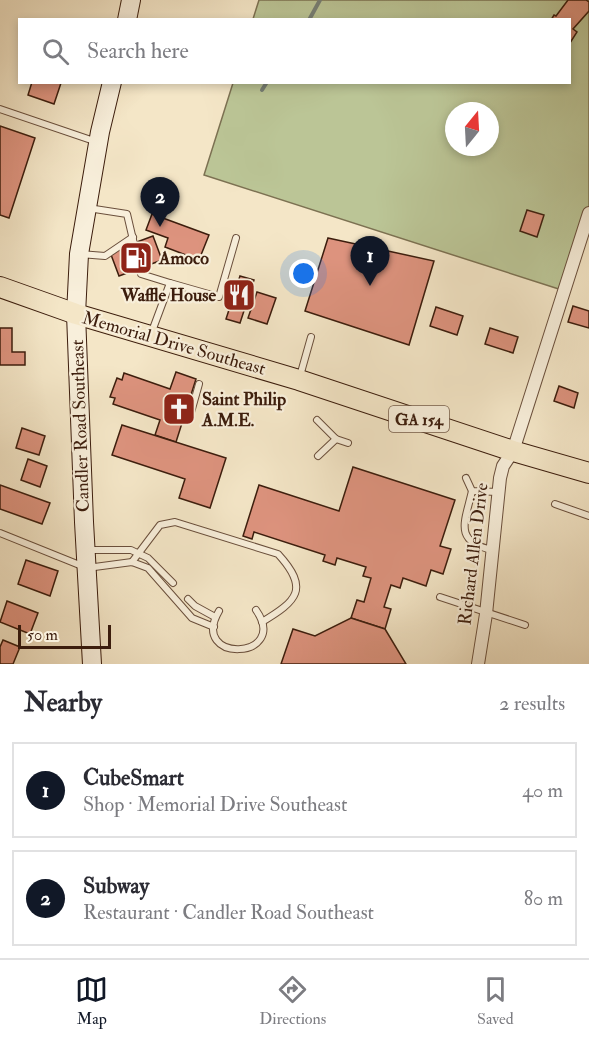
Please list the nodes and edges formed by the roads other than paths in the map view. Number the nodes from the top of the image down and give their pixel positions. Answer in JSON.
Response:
{"nodes":[{"id":1,"x":131,"y":0,"type":"edge"},
{"id":2,"x":127,"y":18,"type":"edge"},
{"id":3,"x":111,"y":84,"type":"edge"},
{"id":4,"x":0,"y":109,"type":"edge"},
{"id":5,"x":98,"y":143,"type":"junction"},
{"id":6,"x":87,"y":207,"type":"junction"},
{"id":7,"x":589,"y":213,"type":"edge"},
{"id":8,"x":133,"y":237,"type":"junction"},
{"id":9,"x":236,"y":238,"type":"dead end"},
{"id":10,"x":79,"y":254,"type":"junction"},
{"id":11,"x":170,"y":283,"type":"junction"},
{"id":12,"x":0,"y":287,"type":"edge"},
{"id":13,"x":76,"y":314,"type":"junction"},
{"id":14,"x":150,"y":337,"type":"junction"},
{"id":15,"x":311,"y":337,"type":"dead end"},
{"id":16,"x":299,"y":380,"type":"junction"},
{"id":17,"x":199,"y":384,"type":"dead end"},
{"id":18,"x":190,"y":416,"type":"dead end"},
{"id":19,"x":317,"y":420,"type":"dead end"},
{"id":20,"x":336,"y":439,"type":"junction"},
{"id":21,"x":348,"y":443,"type":"dead end"},
{"id":22,"x":513,"y":451,"type":"junction"},
{"id":23,"x":318,"y":456,"type":"dead end"},
{"id":24,"x":589,"y":473,"type":"edge"},
{"id":25,"x":466,"y":478,"type":"dead end"},
{"id":26,"x":472,"y":491,"type":"junction"},
{"id":27,"x":498,"y":492,"type":"junction"},
{"id":28,"x":555,"y":504,"type":"dead end"},
{"id":29,"x":589,"y":516,"type":"edge"},
{"id":30,"x":0,"y":533,"type":"edge"},
{"id":31,"x":492,"y":550,"type":"junction"},
{"id":32,"x":139,"y":554,"type":"junction"},
{"id":33,"x":86,"y":559,"type":"junction"},
{"id":34,"x":132,"y":562,"type":"junction"},
{"id":35,"x":172,"y":583,"type":"dead end"},
{"id":36,"x":440,"y":597,"type":"dead end"},
{"id":37,"x":188,"y":599,"type":"dead end"},
{"id":38,"x":256,"y":610,"type":"dead end"},
{"id":39,"x":486,"y":614,"type":"junction"},
{"id":40,"x":262,"y":622,"type":"junction"},
{"id":41,"x":525,"y":625,"type":"dead end"},
{"id":42,"x":214,"y":627,"type":"junction"},
{"id":43,"x":92,"y":664,"type":"edge"},
{"id":44,"x":478,"y":664,"type":"edge"}],
"edges":[{"from":1,"to":2,"type":"main road"},
{"from":3,"to":5,"type":"main road","name":"Candler Road Southeast"},
{"from":4,"to":5,"type":"lane"},
{"from":5,"to":6,"type":"main road","name":"Candler Road Southeast"},
{"from":6,"to":8,"type":"lane"},
{"from":6,"to":10,"type":"main road","name":"Candler Road Southeast"},
{"from":7,"to":22,"type":"street","name":"Richard Allen Drive"},
{"from":8,"to":10,"type":"lane"},
{"from":8,"to":11,"type":"lane"},
{"from":9,"to":11,"type":"lane"},
{"from":10,"to":13,"type":"main road","name":"Candler Road Southeast"},
{"from":11,"to":14,"type":"lane"},
{"from":12,"to":13,"type":"main road","name":"Memorial Drive Southeast","number":"GA 154"},
{"from":13,"to":14,"type":"main road","name":"Memorial Drive Southeast","number":"GA 154"},
{"from":13,"to":33,"type":"main road","name":"Candler Road Southeast"},
{"from":14,"to":16,"type":"main road","name":"Memorial Drive Southeast","number":"GA 154"},
{"from":15,"to":16,"type":"lane"},
{"from":16,"to":22,"type":"main road","name":"Memorial Drive Southeast","number":"GA 154"},
{"from":17,"to":18,"type":"lane"},
{"from":19,"to":20,"type":"lane"},
{"from":20,"to":21,"type":"lane"},
{"from":20,"to":23,"type":"lane"},
{"from":22,"to":24,"type":"main road","name":"Memorial Drive Southeast","number":"GA 154"},
{"from":22,"to":27,"type":"street","name":"Richard Allen Drive"},
{"from":25,"to":26,"type":"lane"},
{"from":26,"to":27,"type":"lane"},
{"from":26,"to":31,"type":"lane"},
{"from":27,"to":31,"type":"street","name":"Richard Allen Drive"},
{"from":28,"to":29,"type":"lane"},
{"from":30,"to":33,"type":"lane"},
{"from":31,"to":39,"type":"street","name":"Richard Allen Drive"},
{"from":32,"to":33,"type":"lane"},
{"from":32,"to":34,"type":"lane"},
{"from":32,"to":35,"type":"lane"},
{"from":32,"to":40,"type":"lane"},
{"from":33,"to":34,"type":"lane"},
{"from":33,"to":43,"type":"main road","name":"Candler Road Southeast"},
{"from":34,"to":42,"type":"lane"},
{"from":36,"to":39,"type":"lane"},
{"from":37,"to":42,"type":"lane"},
{"from":38,"to":40,"type":"lane"},
{"from":39,"to":41,"type":"lane"},
{"from":39,"to":44,"type":"street","name":"Richard Allen Drive"},
{"from":40,"to":42,"type":"lane"}]}
